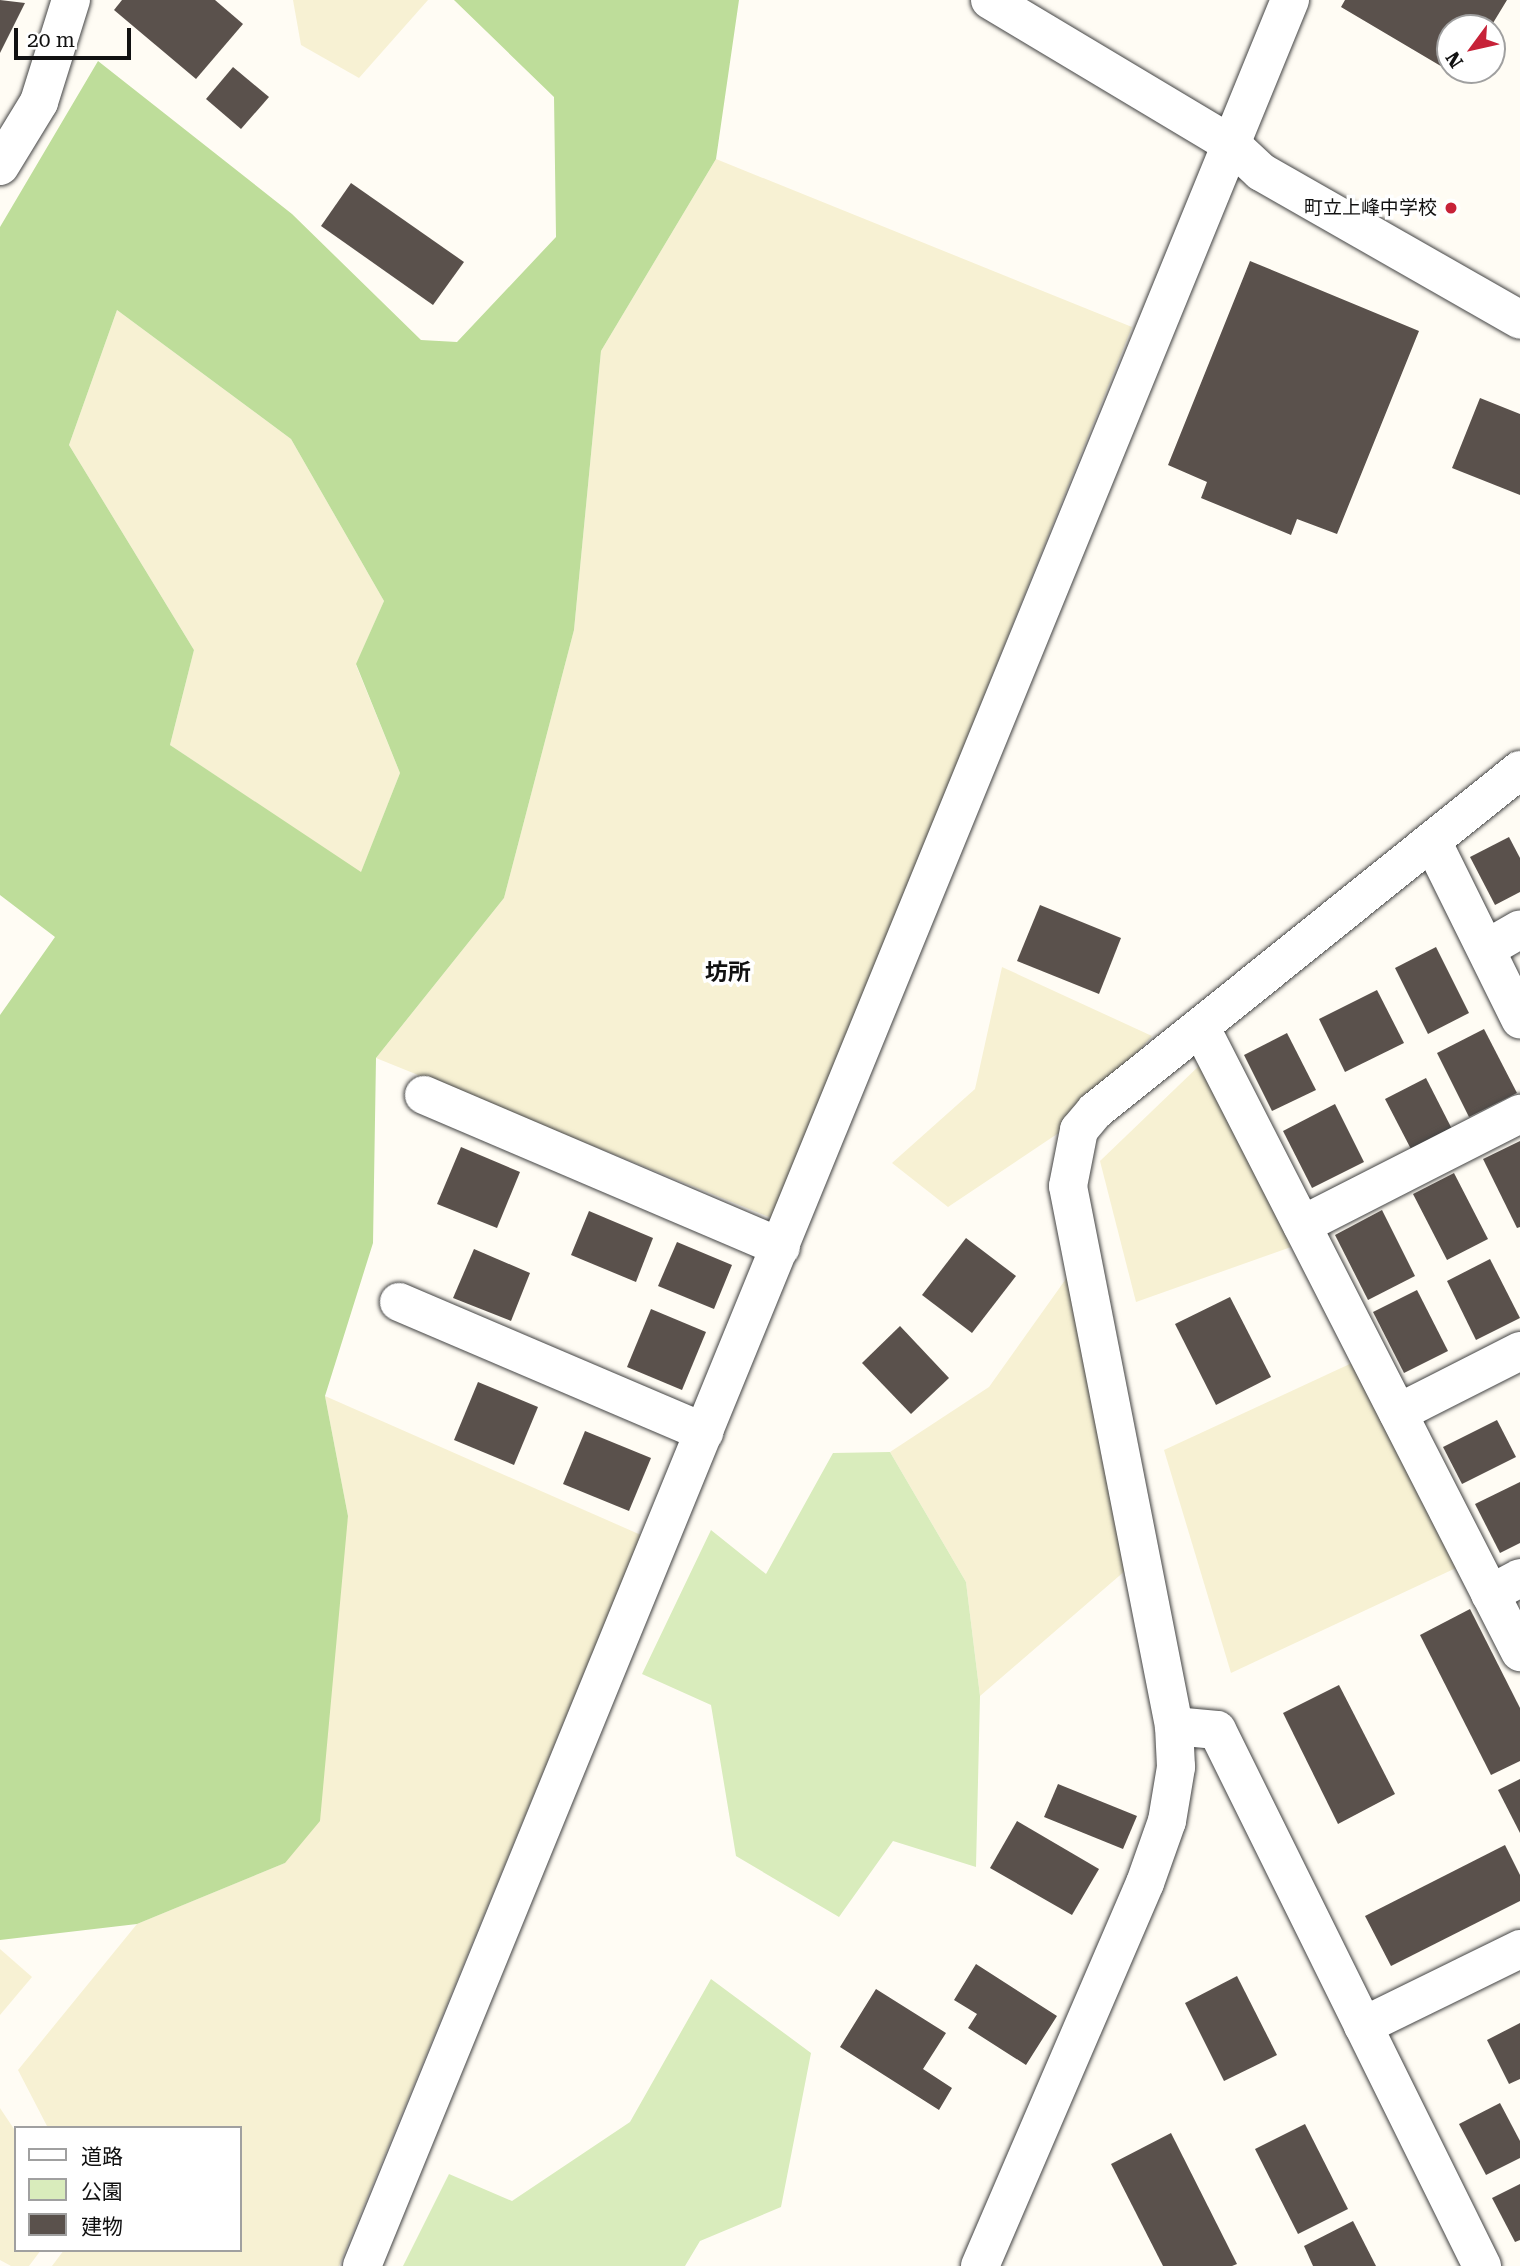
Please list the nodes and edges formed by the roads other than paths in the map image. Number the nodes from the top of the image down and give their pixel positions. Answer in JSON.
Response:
{"nodes":[{"id":1,"x":71,"y":0,"type":"edge"},
{"id":2,"x":990,"y":0,"type":"edge"},
{"id":3,"x":1290,"y":0,"type":"edge"},
{"id":4,"x":1231,"y":144,"type":"junction"},
{"id":5,"x":0,"y":166,"type":"edge"},
{"id":6,"x":1520,"y":320,"type":"edge"},
{"id":7,"x":1520,"y":770,"type":"edge"},
{"id":8,"x":1432,"y":841,"type":"junction"},
{"id":9,"x":1520,"y":929,"type":"edge"},
{"id":10,"x":1486,"y":949,"type":"junction"},
{"id":11,"x":1520,"y":1019,"type":"edge"},
{"id":12,"x":1201,"y":1028,"type":"junction"},
{"id":13,"x":424,"y":1095,"type":"dead end"},
{"id":14,"x":1520,"y":1114,"type":"edge"},
{"id":15,"x":1302,"y":1225,"type":"junction"},
{"id":16,"x":781,"y":1247,"type":"junction"},
{"id":17,"x":399,"y":1302,"type":"dead end"},
{"id":18,"x":1520,"y":1351,"type":"edge"},
{"id":19,"x":1398,"y":1413,"type":"junction"},
{"id":20,"x":704,"y":1432,"type":"junction"},
{"id":21,"x":1505,"y":1586,"type":"edge"},
{"id":22,"x":1520,"y":1652,"type":"edge"},
{"id":23,"x":1174,"y":1726,"type":"junction"},
{"id":24,"x":1520,"y":1950,"type":"edge"},
{"id":25,"x":1363,"y":2025,"type":"junction"},
{"id":26,"x":362,"y":2266,"type":"edge"},
{"id":27,"x":980,"y":2266,"type":"edge"},
{"id":28,"x":1482,"y":2266,"type":"edge"}],
"edges":[{"from":1,"to":5,"type":"street"},
{"from":2,"to":4,"type":"street"},
{"from":3,"to":4,"type":"street"},
{"from":4,"to":6,"type":"street"},
{"from":4,"to":16,"type":"street"},
{"from":7,"to":8,"type":"street"},
{"from":8,"to":10,"type":"street"},
{"from":8,"to":12,"type":"street"},
{"from":9,"to":10,"type":"street"},
{"from":10,"to":11,"type":"street"},
{"from":12,"to":15,"type":"street"},
{"from":12,"to":23,"type":"street"},
{"from":13,"to":16,"type":"street"},
{"from":14,"to":15,"type":"street"},
{"from":15,"to":19,"type":"street"},
{"from":16,"to":20,"type":"street"},
{"from":17,"to":20,"type":"street"},
{"from":18,"to":19,"type":"street"},
{"from":19,"to":21,"type":"street"},
{"from":20,"to":26,"type":"street"},
{"from":21,"to":22,"type":"street"},
{"from":23,"to":25,"type":"street"},
{"from":23,"to":27,"type":"street"},
{"from":24,"to":25,"type":"street"},
{"from":25,"to":28,"type":"street"}]}
